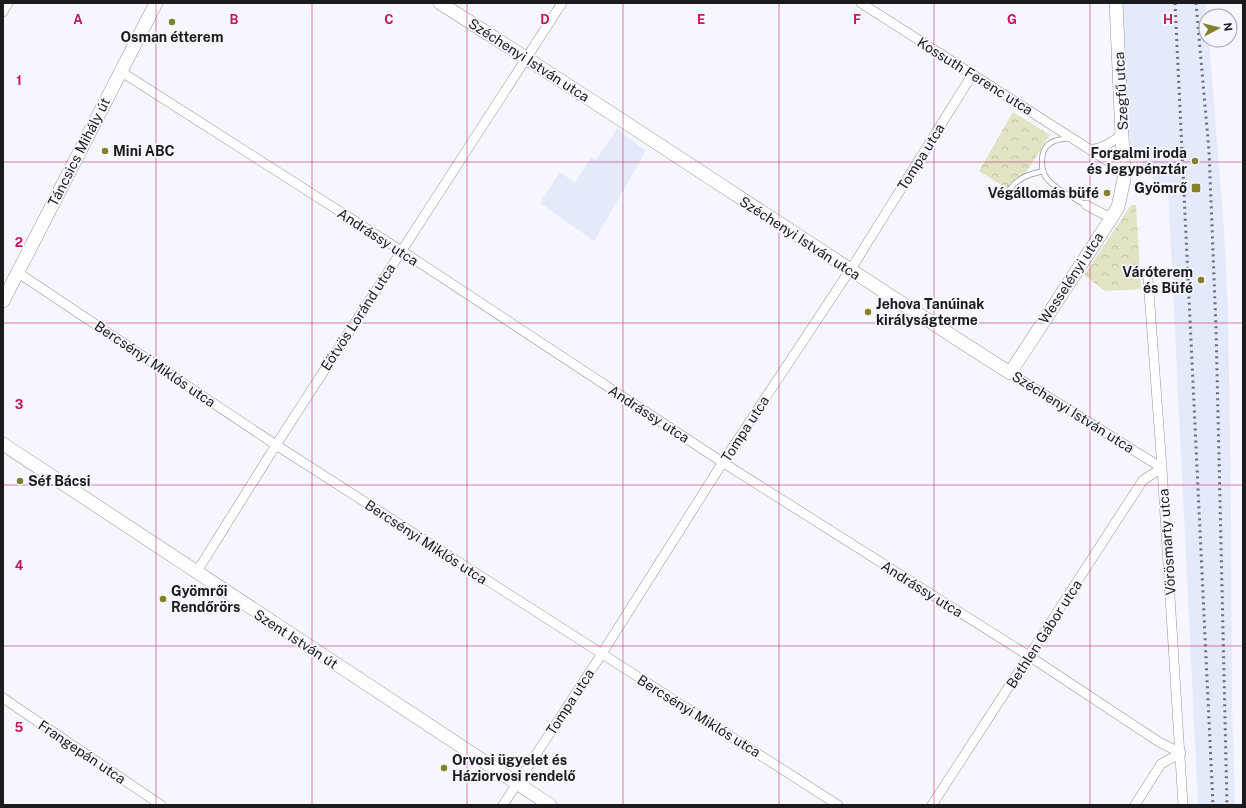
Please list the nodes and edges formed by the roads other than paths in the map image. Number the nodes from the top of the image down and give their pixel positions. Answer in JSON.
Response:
{"nodes":[{"id":1,"x":8,"y":3,"type":"edge"},
{"id":2,"x":156,"y":3,"type":"edge"},
{"id":3,"x":440,"y":3,"type":"edge"},
{"id":4,"x":562,"y":3,"type":"edge"},
{"id":5,"x":860,"y":3,"type":"edge"},
{"id":6,"x":1116,"y":3,"type":"edge"},
{"id":7,"x":3,"y":12,"type":"edge"},
{"id":8,"x":528,"y":58,"type":"junction"},
{"id":9,"x":120,"y":71,"type":"junction"},
{"id":10,"x":972,"y":75,"type":"junction"},
{"id":11,"x":1123,"y":133,"type":"junction"},
{"id":12,"x":1072,"y":138,"type":"junction"},
{"id":13,"x":1089,"y":149,"type":"junction"},
{"id":14,"x":1043,"y":171,"type":"junction"},
{"id":15,"x":1124,"y":179,"type":"junction"},
{"id":16,"x":1008,"y":192,"type":"dead end"},
{"id":17,"x":1086,"y":205,"type":"joint"},
{"id":18,"x":1112,"y":218,"type":"junction"},
{"id":19,"x":401,"y":251,"type":"junction"},
{"id":20,"x":850,"y":271,"type":"junction"},
{"id":21,"x":17,"y":272,"type":"junction"},
{"id":22,"x":1148,"y":279,"type":"dead end"},
{"id":23,"x":3,"y":301,"type":"edge"},
{"id":24,"x":1010,"y":373,"type":"junction"},
{"id":25,"x":3,"y":444,"type":"edge"},
{"id":26,"x":276,"y":445,"type":"junction"},
{"id":27,"x":723,"y":462,"type":"junction"},
{"id":28,"x":1162,"y":468,"type":"junction"},
{"id":29,"x":196,"y":573,"type":"junction"},
{"id":30,"x":602,"y":655,"type":"junction"},
{"id":31,"x":1030,"y":656,"type":"junction"},
{"id":32,"x":3,"y":698,"type":"edge"},
{"id":33,"x":1180,"y":753,"type":"junction"},
{"id":34,"x":517,"y":784,"type":"junction"},
{"id":35,"x":161,"y":805,"type":"edge"},
{"id":36,"x":503,"y":805,"type":"edge"},
{"id":37,"x":550,"y":805,"type":"edge"},
{"id":38,"x":838,"y":805,"type":"edge"},
{"id":39,"x":932,"y":805,"type":"edge"},
{"id":40,"x":1135,"y":805,"type":"edge"},
{"id":41,"x":1183,"y":805,"type":"edge"}],
"edges":[{"from":1,"to":7,"type":"street"},
{"from":2,"to":9,"type":"street","name":"Táncsics Mihály út"},
{"from":3,"to":8,"type":"street","name":"Széchenyi István utca"},
{"from":4,"to":8,"type":"street","name":"Eötvös Loránd utca"},
{"from":5,"to":10,"type":"street","name":"Kossuth Ferenc utca"},
{"from":6,"to":11,"type":"street","name":"Szegfű utca"},
{"from":8,"to":19,"type":"street","name":"Eötvös Loránd utca"},
{"from":8,"to":20,"type":"street","name":"Széchenyi István utca"},
{"from":9,"to":19,"type":"street","name":"Andrássy utca"},
{"from":9,"to":21,"type":"street","name":"Táncsics Mihály út"},
{"from":10,"to":12,"type":"street","name":"Kossuth Ferenc utca"},
{"from":10,"to":20,"type":"street","name":"Tompa utca"},
{"from":11,"to":13,"type":"street"},
{"from":11,"to":15,"type":"street","name":"Szegfű utca"},
{"from":12,"to":13,"type":"street","name":"Kossuth Ferenc utca"},
{"from":12,"to":14,"type":"lane"},
{"from":13,"to":15,"type":"street","name":"Kossuth Ferenc utca"},
{"from":14,"to":16,"type":"lane"},
{"from":14,"to":17,"type":"lane"},
{"from":15,"to":18,"type":"street","name":"Wesselényi utca"},
{"from":17,"to":18,"type":"street"},
{"from":18,"to":24,"type":"street","name":"Wesselényi utca"},
{"from":19,"to":26,"type":"street","name":"Eötvös Loránd utca"},
{"from":19,"to":27,"type":"street","name":"Andrássy utca"},
{"from":20,"to":24,"type":"street","name":"Széchenyi István utca"},
{"from":20,"to":27,"type":"street","name":"Tompa utca"},
{"from":21,"to":23,"type":"street","name":"Táncsics Mihály út"},
{"from":21,"to":26,"type":"street","name":"Bercsényi Miklós utca"},
{"from":22,"to":28,"type":"street","name":"Vörösmarty utca"},
{"from":24,"to":28,"type":"street","name":"Széchenyi István utca"},
{"from":25,"to":29,"type":"street","name":"Szent István út"},
{"from":26,"to":29,"type":"street","name":"Eötvös Loránd utca"},
{"from":26,"to":30,"type":"street","name":"Bercsényi Miklós utca"},
{"from":27,"to":30,"type":"street","name":"Tompa utca"},
{"from":27,"to":31,"type":"street","name":"Andrássy utca"},
{"from":28,"to":31,"type":"street","name":"Bethlen Gábor utca"},
{"from":28,"to":33,"type":"street","name":"Vörösmarty utca"},
{"from":29,"to":34,"type":"street","name":"Szent István út"},
{"from":30,"to":34,"type":"street","name":"Tompa utca"},
{"from":30,"to":38,"type":"street","name":"Bercsényi Miklós utca"},
{"from":31,"to":33,"type":"street","name":"Andrássy utca"},
{"from":31,"to":39,"type":"street","name":"Bethlen Gábor utca"},
{"from":32,"to":35,"type":"street","name":"Frangepán utca"},
{"from":33,"to":40,"type":"street"},
{"from":33,"to":41,"type":"street","name":"Vörösmarty utca"},
{"from":34,"to":36,"type":"street","name":"Tompa utca"},
{"from":34,"to":37,"type":"street","name":"Szent István út"}]}
